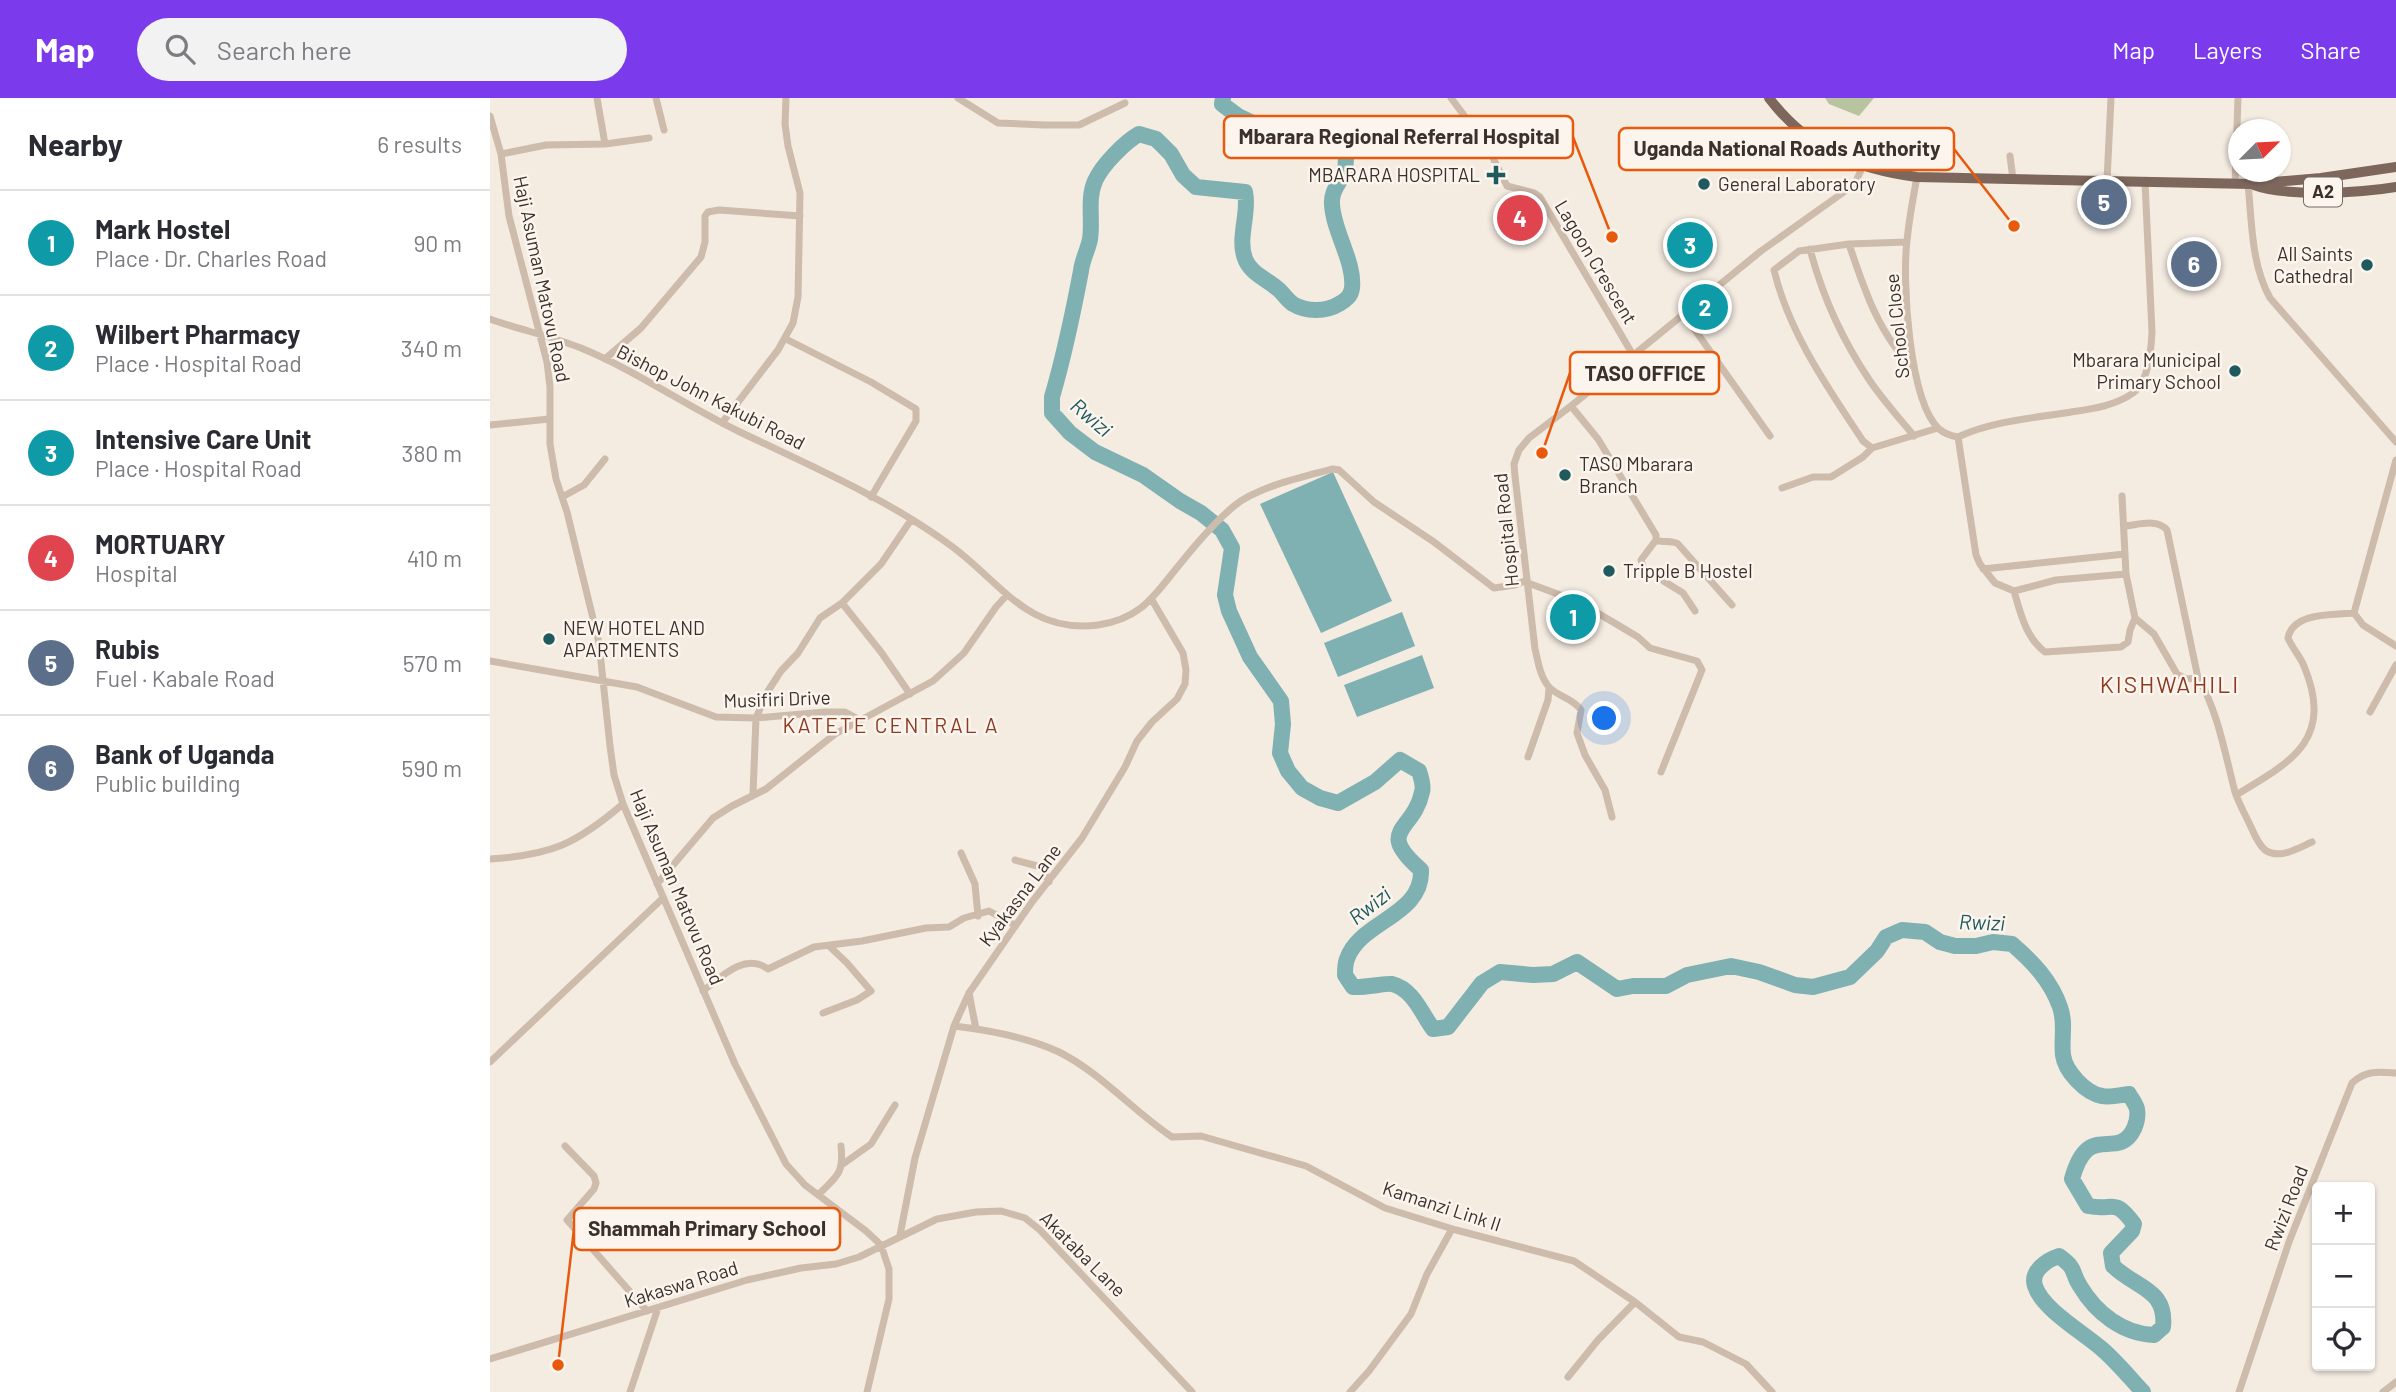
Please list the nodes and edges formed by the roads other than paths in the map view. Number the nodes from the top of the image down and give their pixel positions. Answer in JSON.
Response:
{"nodes":[{"id":1,"x":597,"y":98,"type":"edge"},
{"id":2,"x":656,"y":98,"type":"edge"},
{"id":3,"x":786,"y":98,"type":"edge"},
{"id":4,"x":958,"y":98,"type":"edge"},
{"id":5,"x":1451,"y":98,"type":"edge"},
{"id":6,"x":1769,"y":98,"type":"edge"},
{"id":7,"x":2111,"y":98,"type":"edge"},
{"id":8,"x":2238,"y":98,"type":"edge"},
{"id":9,"x":1125,"y":103,"type":"dead end"},
{"id":10,"x":490,"y":116,"type":"edge"},
{"id":11,"x":664,"y":130,"type":"dead end"},
{"id":12,"x":649,"y":138,"type":"dead end"},
{"id":13,"x":605,"y":144,"type":"junction"},
{"id":14,"x":500,"y":155,"type":"junction"},
{"id":15,"x":2010,"y":156,"type":"dead end"},
{"id":16,"x":1863,"y":166,"type":"junction"},
{"id":17,"x":2396,"y":167,"type":"edge"},
{"id":18,"x":1917,"y":177,"type":"junction"},
{"id":19,"x":2013,"y":180,"type":"junction"},
{"id":20,"x":2107,"y":181,"type":"junction"},
{"id":21,"x":2145,"y":182,"type":"junction"},
{"id":22,"x":2235,"y":184,"type":"junction"},
{"id":23,"x":2250,"y":184,"type":"junction"},
{"id":24,"x":2396,"y":187,"type":"edge"},
{"id":25,"x":800,"y":216,"type":"junction"},
{"id":26,"x":1906,"y":242,"type":"junction"},
{"id":27,"x":1849,"y":244,"type":"junction"},
{"id":28,"x":1810,"y":249,"type":"junction"},
{"id":29,"x":1684,"y":313,"type":"junction"},
{"id":30,"x":490,"y":319,"type":"edge"},
{"id":31,"x":538,"y":334,"type":"junction"},
{"id":32,"x":786,"y":339,"type":"junction"},
{"id":33,"x":1633,"y":355,"type":"junction"},
{"id":34,"x":605,"y":359,"type":"junction"},
{"id":35,"x":1914,"y":369,"type":"junction"},
{"id":36,"x":1571,"y":406,"type":"junction"},
{"id":37,"x":549,"y":419,"type":"junction"},
{"id":38,"x":722,"y":423,"type":"junction"},
{"id":39,"x":490,"y":425,"type":"edge"},
{"id":40,"x":1938,"y":428,"type":"junction"},
{"id":41,"x":1770,"y":436,"type":"dead end"},
{"id":42,"x":1914,"y":436,"type":"junction"},
{"id":43,"x":1958,"y":437,"type":"junction"},
{"id":44,"x":2396,"y":442,"type":"edge"},
{"id":45,"x":1872,"y":448,"type":"junction"},
{"id":46,"x":605,"y":459,"type":"dead end"},
{"id":47,"x":2396,"y":460,"type":"edge"},
{"id":48,"x":1782,"y":488,"type":"dead end"},
{"id":49,"x":2122,"y":496,"type":"dead end"},
{"id":50,"x":562,"y":497,"type":"junction"},
{"id":51,"x":871,"y":497,"type":"junction"},
{"id":52,"x":911,"y":520,"type":"junction"},
{"id":53,"x":2124,"y":526,"type":"junction"},
{"id":54,"x":1656,"y":540,"type":"junction"},
{"id":55,"x":2125,"y":554,"type":"junction"},
{"id":56,"x":1983,"y":569,"type":"junction"},
{"id":57,"x":2126,"y":574,"type":"junction"},
{"id":58,"x":1528,"y":582,"type":"junction"},
{"id":59,"x":2014,"y":591,"type":"junction"},
{"id":60,"x":1007,"y":595,"type":"junction"},
{"id":61,"x":1152,"y":600,"type":"junction"},
{"id":62,"x":842,"y":603,"type":"junction"},
{"id":63,"x":1732,"y":606,"type":"dead end"},
{"id":64,"x":1695,"y":611,"type":"dead end"},
{"id":65,"x":2354,"y":612,"type":"junction"},
{"id":66,"x":2136,"y":618,"type":"junction"},
{"id":67,"x":2396,"y":646,"type":"edge"},
{"id":68,"x":490,"y":661,"type":"edge"},
{"id":69,"x":2396,"y":665,"type":"edge"},
{"id":70,"x":2198,"y":678,"type":"junction"},
{"id":71,"x":604,"y":681,"type":"junction"},
{"id":72,"x":1549,"y":688,"type":"junction"},
{"id":73,"x":910,"y":694,"type":"junction"},
{"id":74,"x":2370,"y":712,"type":"dead end"},
{"id":75,"x":756,"y":718,"type":"junction"},
{"id":76,"x":860,"y":720,"type":"junction"},
{"id":77,"x":1528,"y":757,"type":"dead end"},
{"id":78,"x":1661,"y":772,"type":"dead end"},
{"id":79,"x":753,"y":794,"type":"junction"},
{"id":80,"x":2236,"y":794,"type":"junction"},
{"id":81,"x":622,"y":804,"type":"junction"},
{"id":82,"x":1612,"y":817,"type":"dead end"},
{"id":83,"x":2312,"y":842,"type":"dead end"},
{"id":84,"x":961,"y":853,"type":"dead end"},
{"id":85,"x":490,"y":859,"type":"edge"},
{"id":86,"x":1015,"y":860,"type":"dead end"},
{"id":87,"x":1049,"y":882,"type":"junction"},
{"id":88,"x":657,"y":884,"type":"junction"},
{"id":89,"x":663,"y":898,"type":"junction"},
{"id":90,"x":978,"y":916,"type":"junction"},
{"id":91,"x":1015,"y":925,"type":"junction"},
{"id":92,"x":829,"y":946,"type":"junction"},
{"id":93,"x":703,"y":991,"type":"junction"},
{"id":94,"x":970,"y":993,"type":"junction"},
{"id":95,"x":823,"y":1013,"type":"dead end"},
{"id":96,"x":954,"y":1026,"type":"junction"},
{"id":97,"x":976,"y":1028,"type":"junction"},
{"id":98,"x":490,"y":1062,"type":"edge"},
{"id":99,"x":2396,"y":1073,"type":"edge"},
{"id":100,"x":895,"y":1105,"type":"dead end"},
{"id":101,"x":565,"y":1146,"type":"dead end"},
{"id":102,"x":841,"y":1146,"type":"dead end"},
{"id":103,"x":843,"y":1164,"type":"junction"},
{"id":104,"x":818,"y":1195,"type":"junction"},
{"id":105,"x":1452,"y":1229,"type":"junction"},
{"id":106,"x":900,"y":1235,"type":"junction"},
{"id":107,"x":881,"y":1245,"type":"junction"},
{"id":108,"x":1635,"y":1302,"type":"junction"},
{"id":109,"x":658,"y":1308,"type":"junction"},
{"id":110,"x":647,"y":1311,"type":"junction"},
{"id":111,"x":490,"y":1359,"type":"edge"},
{"id":112,"x":1568,"y":1377,"type":"dead end"},
{"id":113,"x":2396,"y":1382,"type":"edge"},
{"id":114,"x":630,"y":1392,"type":"edge"},
{"id":115,"x":867,"y":1392,"type":"edge"},
{"id":116,"x":1192,"y":1392,"type":"edge"},
{"id":117,"x":1350,"y":1392,"type":"edge"},
{"id":118,"x":1772,"y":1392,"type":"edge"},
{"id":119,"x":2239,"y":1392,"type":"edge"},
{"id":120,"x":2383,"y":1392,"type":"edge"}],
"edges":[{"from":1,"to":13,"type":"street"},
{"from":2,"to":11,"type":"street"},
{"from":3,"to":25,"type":"street"},
{"from":4,"to":9,"type":"street"},
{"from":5,"to":33,"type":"street","name":"Lagoon Crescent"},
{"from":6,"to":16,"type":"main road","number":"A2"},
{"from":7,"to":20,"type":"street"},
{"from":8,"to":22,"type":"street"},
{"from":10,"to":14,"type":"street","name":"Haji Asuman Matovu Road"},
{"from":12,"to":13,"type":"street"},
{"from":13,"to":14,"type":"street"},
{"from":14,"to":31,"type":"street","name":"Haji Asuman Matovu Road"},
{"from":15,"to":19,"type":"street"},
{"from":16,"to":18,"type":"main road","number":"A2"},
{"from":16,"to":29,"type":"street","name":"Hospital Road"},
{"from":17,"to":23,"type":"main road","number":"A2"},
{"from":18,"to":19,"type":"main road","number":"A2"},
{"from":18,"to":26,"type":"street","name":"School Close"},
{"from":19,"to":20,"type":"main road","number":"A2"},
{"from":20,"to":21,"type":"main road","number":"A2"},
{"from":21,"to":22,"type":"main road","number":"A2"},
{"from":21,"to":43,"type":"street"},
{"from":22,"to":23,"type":"main road","number":"A2"},
{"from":23,"to":24,"type":"main road","number":"A2"},
{"from":23,"to":44,"type":"street"},
{"from":25,"to":32,"type":"street"},
{"from":25,"to":34,"type":"street"},
{"from":26,"to":27,"type":"street"},
{"from":26,"to":35,"type":"street","name":"School Close"},
{"from":27,"to":28,"type":"street"},
{"from":27,"to":35,"type":"street"},
{"from":28,"to":42,"type":"street"},
{"from":28,"to":45,"type":"street"},
{"from":29,"to":33,"type":"street","name":"Hospital Road"},
{"from":29,"to":41,"type":"street"},
{"from":30,"to":31,"type":"street","name":"Bishop John Kakubi Road"},
{"from":31,"to":34,"type":"street","name":"Bishop John Kakubi Road"},
{"from":31,"to":37,"type":"street","name":"Haji Asuman Matovu Road"},
{"from":32,"to":38,"type":"street"},
{"from":32,"to":51,"type":"street"},
{"from":33,"to":36,"type":"street","name":"Hospital Road"},
{"from":34,"to":38,"type":"street","name":"Bishop John Kakubi Road"},
{"from":35,"to":40,"type":"street","name":"School Close"},
{"from":36,"to":54,"type":"street"},
{"from":36,"to":58,"type":"street","name":"Hospital Road"},
{"from":37,"to":39,"type":"street"},
{"from":37,"to":50,"type":"street","name":"Haji Asuman Matovu Road"},
{"from":38,"to":51,"type":"street","name":"Bishop John Kakubi Road"},
{"from":40,"to":42,"type":"street"},
{"from":40,"to":43,"type":"street"},
{"from":42,"to":45,"type":"street"},
{"from":43,"to":56,"type":"street"},
{"from":45,"to":48,"type":"street"},
{"from":46,"to":50,"type":"street"},
{"from":47,"to":65,"type":"street"},
{"from":49,"to":53,"type":"street"},
{"from":50,"to":71,"type":"street","name":"Haji Asuman Matovu Road"},
{"from":51,"to":52,"type":"street","name":"Bishop John Kakubi Road"},
{"from":52,"to":60,"type":"street","name":"Bishop John Kakubi Road"},
{"from":52,"to":62,"type":"street"},
{"from":53,"to":55,"type":"street"},
{"from":53,"to":70,"type":"street"},
{"from":54,"to":63,"type":"street"},
{"from":54,"to":64,"type":"street"},
{"from":55,"to":56,"type":"street"},
{"from":55,"to":57,"type":"street"},
{"from":56,"to":59,"type":"street"},
{"from":57,"to":59,"type":"street"},
{"from":57,"to":66,"type":"street"},
{"from":58,"to":61,"type":"street"},
{"from":58,"to":72,"type":"street","name":"Hospital Road"},
{"from":58,"to":78,"type":"street"},
{"from":59,"to":66,"type":"street"},
{"from":60,"to":61,"type":"street","name":"Bishop John Kakubi Road"},
{"from":60,"to":73,"type":"street"},
{"from":61,"to":87,"type":"street","name":"Kyakasna Lane"},
{"from":62,"to":73,"type":"street"},
{"from":62,"to":75,"type":"street"},
{"from":65,"to":67,"type":"street"},
{"from":65,"to":80,"type":"street"},
{"from":66,"to":70,"type":"street"},
{"from":68,"to":71,"type":"street","name":"Musifiri Drive"},
{"from":69,"to":74,"type":"street"},
{"from":70,"to":80,"type":"street"},
{"from":71,"to":75,"type":"street","name":"Musifiri Drive"},
{"from":71,"to":81,"type":"street","name":"Haji Asuman Matovu Road"},
{"from":72,"to":77,"type":"street"},
{"from":72,"to":82,"type":"street"},
{"from":73,"to":76,"type":"street"},
{"from":75,"to":76,"type":"street","name":"Musifiri Drive"},
{"from":75,"to":79,"type":"street"},
{"from":76,"to":79,"type":"street"},
{"from":79,"to":88,"type":"street"},
{"from":80,"to":83,"type":"street"},
{"from":81,"to":85,"type":"street"},
{"from":81,"to":88,"type":"street","name":"Haji Asuman Matovu Road"},
{"from":84,"to":90,"type":"street"},
{"from":86,"to":87,"type":"street"},
{"from":87,"to":91,"type":"street","name":"Kyakasna Lane"},
{"from":88,"to":89,"type":"street","name":"Haji Asuman Matovu Road"},
{"from":89,"to":93,"type":"street","name":"Haji Asuman Matovu Road"},
{"from":89,"to":98,"type":"street"},
{"from":90,"to":91,"type":"street"},
{"from":90,"to":92,"type":"street"},
{"from":91,"to":94,"type":"street","name":"Kyakasna Lane"},
{"from":92,"to":93,"type":"street"},
{"from":92,"to":95,"type":"street"},
{"from":93,"to":104,"type":"street","name":"Haji Asuman Matovu Road"},
{"from":94,"to":96,"type":"street","name":"Kyakasna Lane"},
{"from":94,"to":97,"type":"street"},
{"from":96,"to":97,"type":"street","name":"Kamanzi Link II"},
{"from":96,"to":106,"type":"street","name":"Kyakasna Lane"},
{"from":97,"to":105,"type":"street","name":"Kamanzi Link II"},
{"from":99,"to":119,"type":"street","name":"Rwizi Road"},
{"from":100,"to":103,"type":"street"},
{"from":101,"to":110,"type":"street"},
{"from":102,"to":103,"type":"street"},
{"from":103,"to":104,"type":"street"},
{"from":104,"to":107,"type":"street","name":"Haji Asuman Matovu Road"},
{"from":105,"to":108,"type":"street","name":"Kamanzi Link II"},
{"from":105,"to":117,"type":"street"},
{"from":106,"to":107,"type":"street","name":"Akataba Lane"},
{"from":106,"to":116,"type":"street","name":"Akataba Lane"},
{"from":107,"to":109,"type":"street","name":"Kakaswa Road"},
{"from":107,"to":115,"type":"street"},
{"from":108,"to":112,"type":"street"},
{"from":108,"to":118,"type":"street","name":"Kamanzi Link II"},
{"from":109,"to":110,"type":"street","name":"Kakaswa Road"},
{"from":109,"to":114,"type":"street"},
{"from":110,"to":111,"type":"street","name":"Kakaswa Road"},
{"from":113,"to":120,"type":"street"}]}
